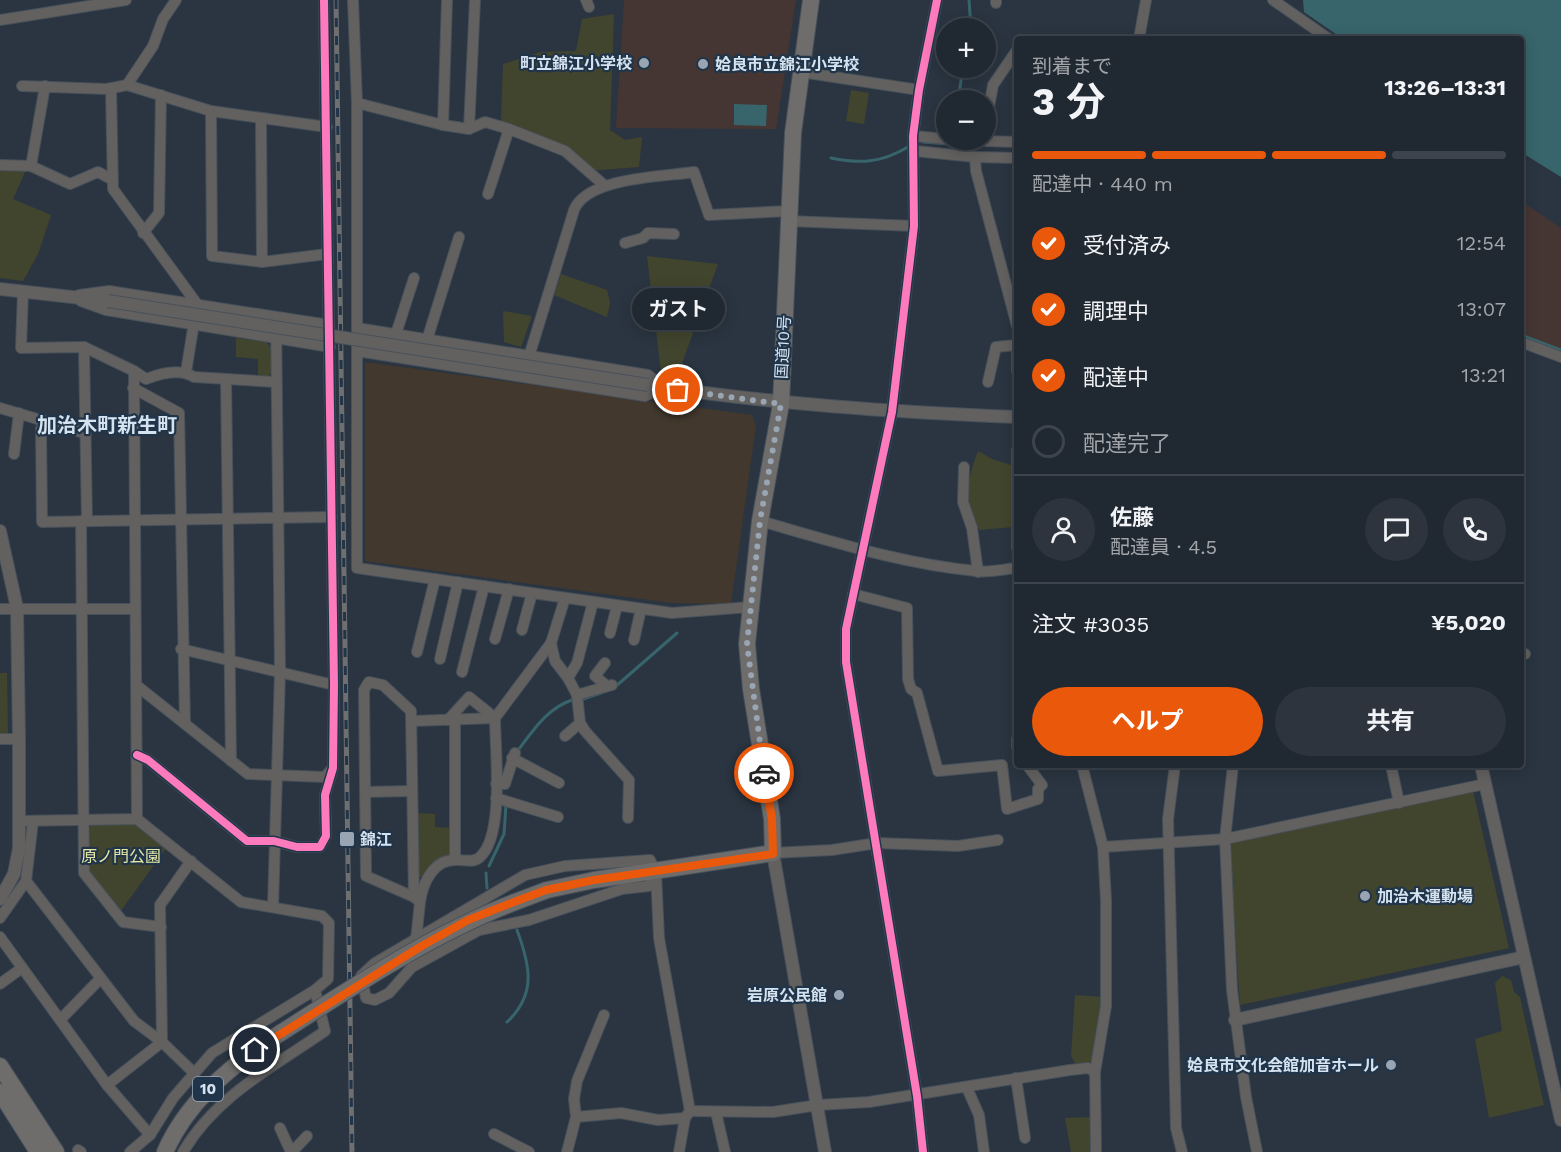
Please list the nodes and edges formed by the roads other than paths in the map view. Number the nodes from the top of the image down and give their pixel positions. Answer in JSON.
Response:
{"nodes":[{"id":1,"x":126,"y":0,"type":"edge"},
{"id":2,"x":176,"y":0,"type":"edge"},
{"id":3,"x":324,"y":0,"type":"edge"},
{"id":4,"x":353,"y":0,"type":"edge"},
{"id":5,"x":447,"y":0,"type":"edge"},
{"id":6,"x":475,"y":0,"type":"edge"},
{"id":7,"x":811,"y":0,"type":"edge"},
{"id":8,"x":937,"y":0,"type":"edge"},
{"id":9,"x":1146,"y":0,"type":"edge"},
{"id":10,"x":1273,"y":0,"type":"edge"},
{"id":11,"x":1291,"y":6,"type":"edge"},
{"id":12,"x":0,"y":20,"type":"edge"},
{"id":13,"x":1316,"y":35,"type":"edge"},
{"id":14,"x":1140,"y":36,"type":"edge"},
{"id":15,"x":1014,"y":54,"type":"edge"},
{"id":16,"x":801,"y":72,"type":"junction"},
{"id":17,"x":127,"y":84,"type":"junction"},
{"id":18,"x":22,"y":86,"type":"dead end"},
{"id":19,"x":45,"y":86,"type":"junction"},
{"id":20,"x":111,"y":88,"type":"junction"},
{"id":21,"x":919,"y":90,"type":"junction"},
{"id":22,"x":992,"y":90,"type":"edge"},
{"id":23,"x":161,"y":95,"type":"junction"},
{"id":24,"x":357,"y":103,"type":"junction"},
{"id":25,"x":211,"y":111,"type":"junction"},
{"id":26,"x":261,"y":120,"type":"junction"},
{"id":27,"x":443,"y":124,"type":"junction"},
{"id":28,"x":327,"y":127,"type":"junction"},
{"id":29,"x":469,"y":129,"type":"junction"},
{"id":30,"x":509,"y":129,"type":"junction"},
{"id":31,"x":913,"y":136,"type":"junction"},
{"id":32,"x":936,"y":138,"type":"edge"},
{"id":33,"x":996,"y":141,"type":"edge"},
{"id":34,"x":1014,"y":142,"type":"edge"},
{"id":35,"x":915,"y":151,"type":"junction"},
{"id":36,"x":975,"y":157,"type":"junction"},
{"id":37,"x":1014,"y":158,"type":"edge"},
{"id":38,"x":0,"y":165,"type":"edge"},
{"id":39,"x":31,"y":166,"type":"junction"},
{"id":40,"x":111,"y":179,"type":"junction"},
{"id":41,"x":604,"y":185,"type":"junction"},
{"id":42,"x":488,"y":194,"type":"dead end"},
{"id":43,"x":789,"y":216,"type":"junction"},
{"id":44,"x":914,"y":226,"type":"junction"},
{"id":45,"x":143,"y":233,"type":"junction"},
{"id":46,"x":674,"y":234,"type":"dead end"},
{"id":47,"x":459,"y":237,"type":"dead end"},
{"id":48,"x":625,"y":243,"type":"dead end"},
{"id":49,"x":327,"y":254,"type":"junction"},
{"id":50,"x":262,"y":262,"type":"junction"},
{"id":51,"x":414,"y":278,"type":"dead end"},
{"id":52,"x":0,"y":289,"type":"edge"},
{"id":53,"x":23,"y":291,"type":"junction"},
{"id":54,"x":69,"y":296,"type":"junction"},
{"id":55,"x":197,"y":304,"type":"junction"},
{"id":56,"x":1014,"y":315,"type":"edge"},
{"id":57,"x":276,"y":317,"type":"junction"},
{"id":58,"x":194,"y":325,"type":"junction"},
{"id":59,"x":329,"y":325,"type":"junction"},
{"id":60,"x":357,"y":328,"type":"junction"},
{"id":61,"x":274,"y":336,"type":"junction"},
{"id":62,"x":395,"y":336,"type":"junction"},
{"id":63,"x":428,"y":340,"type":"junction"},
{"id":64,"x":1524,"y":343,"type":"edge"},
{"id":65,"x":1014,"y":345,"type":"edge"},
{"id":66,"x":84,"y":347,"type":"junction"},
{"id":67,"x":330,"y":347,"type":"junction"},
{"id":68,"x":357,"y":351,"type":"junction"},
{"id":69,"x":528,"y":356,"type":"junction"},
{"id":70,"x":391,"y":357,"type":"junction"},
{"id":71,"x":1561,"y":357,"type":"edge"},
{"id":72,"x":134,"y":371,"type":"junction"},
{"id":73,"x":186,"y":372,"type":"junction"},
{"id":74,"x":524,"y":377,"type":"junction"},
{"id":75,"x":226,"y":379,"type":"junction"},
{"id":76,"x":275,"y":382,"type":"junction"},
{"id":77,"x":988,"y":382,"type":"dead end"},
{"id":78,"x":663,"y":387,"type":"junction"},
{"id":79,"x":133,"y":388,"type":"junction"},
{"id":80,"x":781,"y":404,"type":"junction"},
{"id":81,"x":0,"y":408,"type":"edge"},
{"id":82,"x":892,"y":412,"type":"junction"},
{"id":83,"x":19,"y":413,"type":"junction"},
{"id":84,"x":1014,"y":417,"type":"edge"},
{"id":85,"x":51,"y":423,"type":"junction"},
{"id":86,"x":84,"y":433,"type":"junction"},
{"id":87,"x":14,"y":454,"type":"dead end"},
{"id":88,"x":964,"y":466,"type":"dead end"},
{"id":89,"x":332,"y":517,"type":"junction"},
{"id":90,"x":277,"y":518,"type":"junction"},
{"id":91,"x":228,"y":519,"type":"junction"},
{"id":92,"x":181,"y":520,"type":"junction"},
{"id":93,"x":84,"y":521,"type":"junction"},
{"id":94,"x":135,"y":521,"type":"junction"},
{"id":95,"x":760,"y":521,"type":"junction"},
{"id":96,"x":0,"y":531,"type":"edge"},
{"id":97,"x":862,"y":550,"type":"junction"},
{"id":98,"x":1014,"y":568,"type":"edge"},
{"id":99,"x":978,"y":572,"type":"junction"},
{"id":100,"x":435,"y":579,"type":"junction"},
{"id":101,"x":458,"y":582,"type":"junction"},
{"id":102,"x":484,"y":586,"type":"junction"},
{"id":103,"x":509,"y":589,"type":"junction"},
{"id":104,"x":532,"y":593,"type":"junction"},
{"id":105,"x":853,"y":594,"type":"junction"},
{"id":106,"x":565,"y":598,"type":"junction"},
{"id":107,"x":592,"y":602,"type":"junction"},
{"id":108,"x":616,"y":606,"type":"junction"},
{"id":109,"x":750,"y":607,"type":"junction"},
{"id":110,"x":16,"y":608,"type":"junction"},
{"id":111,"x":0,"y":609,"type":"edge"},
{"id":112,"x":135,"y":609,"type":"junction"},
{"id":113,"x":642,"y":609,"type":"junction"},
{"id":114,"x":82,"y":610,"type":"junction"},
{"id":115,"x":522,"y":630,"type":"dead end"},
{"id":116,"x":610,"y":633,"type":"dead end"},
{"id":117,"x":495,"y":639,"type":"dead end"},
{"id":118,"x":634,"y":640,"type":"dead end"},
{"id":119,"x":551,"y":643,"type":"junction"},
{"id":120,"x":182,"y":649,"type":"junction"},
{"id":121,"x":417,"y":652,"type":"dead end"},
{"id":122,"x":440,"y":659,"type":"dead end"},
{"id":123,"x":229,"y":661,"type":"junction"},
{"id":124,"x":605,"y":663,"type":"dead end"},
{"id":125,"x":280,"y":672,"type":"junction"},
{"id":126,"x":462,"y":672,"type":"dead end"},
{"id":127,"x":568,"y":678,"type":"junction"},
{"id":128,"x":136,"y":685,"type":"junction"},
{"id":129,"x":334,"y":685,"type":"junction"},
{"id":130,"x":577,"y":695,"type":"junction"},
{"id":131,"x":495,"y":718,"type":"junction"},
{"id":132,"x":451,"y":720,"type":"junction"},
{"id":133,"x":413,"y":721,"type":"junction"},
{"id":134,"x":580,"y":723,"type":"junction"},
{"id":135,"x":185,"y":724,"type":"junction"},
{"id":136,"x":565,"y":736,"type":"dead end"},
{"id":137,"x":0,"y":739,"type":"edge"},
{"id":138,"x":20,"y":739,"type":"junction"},
{"id":139,"x":137,"y":755,"type":"junction"},
{"id":140,"x":231,"y":761,"type":"junction"},
{"id":141,"x":333,"y":768,"type":"junction"},
{"id":142,"x":1029,"y":768,"type":"edge"},
{"id":143,"x":1083,"y":768,"type":"edge"},
{"id":144,"x":1175,"y":768,"type":"edge"},
{"id":145,"x":1233,"y":768,"type":"edge"},
{"id":146,"x":1392,"y":768,"type":"edge"},
{"id":147,"x":1482,"y":768,"type":"edge"},
{"id":148,"x":276,"y":777,"type":"junction"},
{"id":149,"x":559,"y":783,"type":"dead end"},
{"id":150,"x":496,"y":784,"type":"junction"},
{"id":151,"x":1485,"y":784,"type":"junction"},
{"id":152,"x":411,"y":791,"type":"junction"},
{"id":153,"x":365,"y":792,"type":"junction"},
{"id":154,"x":496,"y":798,"type":"junction"},
{"id":155,"x":1399,"y":803,"type":"junction"},
{"id":156,"x":558,"y":817,"type":"dead end"},
{"id":157,"x":627,"y":818,"type":"dead end"},
{"id":158,"x":137,"y":819,"type":"junction"},
{"id":159,"x":84,"y":820,"type":"junction"},
{"id":160,"x":19,"y":821,"type":"junction"},
{"id":161,"x":33,"y":821,"type":"junction"},
{"id":162,"x":1225,"y":839,"type":"junction"},
{"id":163,"x":998,"y":840,"type":"dead end"},
{"id":164,"x":274,"y":841,"type":"junction"},
{"id":165,"x":1170,"y":841,"type":"junction"},
{"id":166,"x":877,"y":843,"type":"junction"},
{"id":167,"x":1102,"y":847,"type":"junction"},
{"id":168,"x":773,"y":854,"type":"junction"},
{"id":169,"x":455,"y":859,"type":"junction"},
{"id":170,"x":191,"y":861,"type":"junction"},
{"id":171,"x":656,"y":873,"type":"junction"},
{"id":172,"x":26,"y":881,"type":"junction"},
{"id":173,"x":0,"y":899,"type":"edge"},
{"id":174,"x":417,"y":899,"type":"junction"},
{"id":175,"x":273,"y":907,"type":"junction"},
{"id":176,"x":0,"y":918,"type":"edge"},
{"id":177,"x":161,"y":927,"type":"junction"},
{"id":178,"x":0,"y":938,"type":"edge"},
{"id":179,"x":416,"y":940,"type":"junction"},
{"id":180,"x":1524,"y":957,"type":"junction"},
{"id":181,"x":22,"y":968,"type":"junction"},
{"id":182,"x":100,"y":979,"type":"junction"},
{"id":183,"x":0,"y":984,"type":"edge"},
{"id":184,"x":315,"y":990,"type":"junction"},
{"id":185,"x":604,"y":1015,"type":"dead end"},
{"id":186,"x":60,"y":1020,"type":"junction"},
{"id":187,"x":1235,"y":1020,"type":"junction"},
{"id":188,"x":162,"y":1042,"type":"junction"},
{"id":189,"x":0,"y":1066,"type":"edge"},
{"id":190,"x":193,"y":1072,"type":"junction"},
{"id":191,"x":1095,"y":1072,"type":"junction"},
{"id":192,"x":1016,"y":1078,"type":"junction"},
{"id":193,"x":107,"y":1085,"type":"junction"},
{"id":194,"x":967,"y":1088,"type":"junction"},
{"id":195,"x":0,"y":1092,"type":"edge"},
{"id":196,"x":917,"y":1096,"type":"junction"},
{"id":197,"x":818,"y":1105,"type":"junction"},
{"id":198,"x":716,"y":1112,"type":"junction"},
{"id":199,"x":688,"y":1114,"type":"junction"},
{"id":200,"x":576,"y":1118,"type":"junction"},
{"id":201,"x":1561,"y":1120,"type":"edge"},
{"id":202,"x":280,"y":1128,"type":"dead end"},
{"id":203,"x":494,"y":1134,"type":"dead end"},
{"id":204,"x":150,"y":1135,"type":"junction"},
{"id":205,"x":306,"y":1136,"type":"dead end"},
{"id":206,"x":1025,"y":1138,"type":"dead end"},
{"id":207,"x":38,"y":1152,"type":"edge"},
{"id":208,"x":56,"y":1152,"type":"edge"},
{"id":209,"x":130,"y":1152,"type":"edge"},
{"id":210,"x":165,"y":1152,"type":"edge"},
{"id":211,"x":183,"y":1152,"type":"edge"},
{"id":212,"x":292,"y":1152,"type":"edge"},
{"id":213,"x":529,"y":1152,"type":"edge"},
{"id":214,"x":567,"y":1152,"type":"edge"},
{"id":215,"x":679,"y":1152,"type":"edge"},
{"id":216,"x":725,"y":1152,"type":"edge"},
{"id":217,"x":825,"y":1152,"type":"edge"},
{"id":218,"x":923,"y":1152,"type":"edge"},
{"id":219,"x":984,"y":1152,"type":"edge"},
{"id":220,"x":1096,"y":1152,"type":"edge"},
{"id":221,"x":1182,"y":1152,"type":"edge"},
{"id":222,"x":1257,"y":1152,"type":"edge"}],
"edges":[{"from":1,"to":12,"type":"street"},
{"from":2,"to":17,"type":"street"},
{"from":3,"to":28,"type":"street"},
{"from":4,"to":24,"type":"street"},
{"from":5,"to":27,"type":"street"},
{"from":6,"to":29,"type":"street"},
{"from":7,"to":16,"type":"highway","name":"国道10号"},
{"from":8,"to":21,"type":"street"},
{"from":9,"to":14,"type":"street"},
{"from":10,"to":11,"type":"street"},
{"from":11,"to":13,"type":"street"},
{"from":15,"to":22,"type":"street"},
{"from":16,"to":21,"type":"street"},
{"from":16,"to":43,"type":"highway","name":"国道10号"},
{"from":17,"to":20,"type":"street"},
{"from":17,"to":23,"type":"street"},
{"from":18,"to":19,"type":"street"},
{"from":19,"to":20,"type":"street"},
{"from":19,"to":39,"type":"street"},
{"from":20,"to":40,"type":"street"},
{"from":21,"to":31,"type":"street"},
{"from":23,"to":25,"type":"street"},
{"from":23,"to":45,"type":"street"},
{"from":24,"to":27,"type":"street"},
{"from":24,"to":60,"type":"street"},
{"from":25,"to":26,"type":"street"},
{"from":25,"to":50,"type":"street"},
{"from":26,"to":28,"type":"street"},
{"from":26,"to":50,"type":"street"},
{"from":27,"to":29,"type":"street"},
{"from":28,"to":49,"type":"street"},
{"from":29,"to":30,"type":"street"},
{"from":30,"to":41,"type":"street"},
{"from":30,"to":42,"type":"street"},
{"from":31,"to":32,"type":"street"},
{"from":31,"to":35,"type":"street"},
{"from":33,"to":34,"type":"street"},
{"from":35,"to":36,"type":"street"},
{"from":35,"to":44,"type":"street"},
{"from":36,"to":37,"type":"street"},
{"from":36,"to":56,"type":"street"},
{"from":38,"to":39,"type":"street"},
{"from":39,"to":40,"type":"street"},
{"from":40,"to":45,"type":"street"},
{"from":41,"to":43,"type":"street"},
{"from":41,"to":69,"type":"street"},
{"from":43,"to":44,"type":"street"},
{"from":43,"to":80,"type":"highway","name":"国道10号"},
{"from":44,"to":82,"type":"street"},
{"from":45,"to":55,"type":"street"},
{"from":46,"to":48,"type":"street"},
{"from":47,"to":63,"type":"street"},
{"from":49,"to":50,"type":"street"},
{"from":49,"to":59,"type":"street"},
{"from":51,"to":62,"type":"street"},
{"from":52,"to":53,"type":"street"},
{"from":53,"to":54,"type":"street"},
{"from":53,"to":66,"type":"street"},
{"from":54,"to":55,"type":"street"},
{"from":54,"to":58,"type":"street"},
{"from":54,"to":78,"type":"street","bridge":true},
{"from":55,"to":57,"type":"street"},
{"from":55,"to":58,"type":"street"},
{"from":57,"to":59,"type":"street"},
{"from":57,"to":61,"type":"street"},
{"from":58,"to":61,"type":"street"},
{"from":58,"to":73,"type":"street"},
{"from":59,"to":67,"type":"street"},
{"from":60,"to":62,"type":"street"},
{"from":60,"to":68,"type":"street"},
{"from":61,"to":67,"type":"street"},
{"from":61,"to":76,"type":"street"},
{"from":62,"to":63,"type":"street"},
{"from":62,"to":70,"type":"street"},
{"from":63,"to":69,"type":"street"},
{"from":64,"to":71,"type":"street"},
{"from":65,"to":77,"type":"street"},
{"from":66,"to":72,"type":"street"},
{"from":66,"to":86,"type":"street"},
{"from":67,"to":89,"type":"street"},
{"from":68,"to":70,"type":"street"},
{"from":68,"to":100,"type":"street"},
{"from":69,"to":74,"type":"street"},
{"from":69,"to":78,"type":"street"},
{"from":70,"to":74,"type":"street"},
{"from":72,"to":73,"type":"street"},
{"from":72,"to":79,"type":"street"},
{"from":73,"to":75,"type":"street"},
{"from":74,"to":78,"type":"street"},
{"from":75,"to":76,"type":"street"},
{"from":75,"to":91,"type":"street"},
{"from":76,"to":90,"type":"street"},
{"from":78,"to":80,"type":"street"},
{"from":79,"to":92,"type":"street"},
{"from":79,"to":94,"type":"street"},
{"from":80,"to":82,"type":"street"},
{"from":80,"to":95,"type":"highway","name":"国道10号"},
{"from":81,"to":83,"type":"street"},
{"from":82,"to":84,"type":"street"},
{"from":82,"to":97,"type":"street"},
{"from":83,"to":85,"type":"street"},
{"from":83,"to":87,"type":"street"},
{"from":85,"to":86,"type":"street"},
{"from":85,"to":93,"type":"street"},
{"from":86,"to":93,"type":"street"},
{"from":88,"to":99,"type":"street"},
{"from":89,"to":90,"type":"street"},
{"from":89,"to":129,"type":"street"},
{"from":90,"to":91,"type":"street"},
{"from":90,"to":125,"type":"street"},
{"from":91,"to":92,"type":"street"},
{"from":91,"to":123,"type":"street"},
{"from":92,"to":94,"type":"street"},
{"from":92,"to":120,"type":"street"},
{"from":93,"to":94,"type":"street"},
{"from":93,"to":114,"type":"street"},
{"from":94,"to":112,"type":"street"},
{"from":95,"to":97,"type":"street"},
{"from":95,"to":109,"type":"highway","name":"国道10号"},
{"from":96,"to":110,"type":"street"},
{"from":97,"to":99,"type":"street"},
{"from":97,"to":105,"type":"street"},
{"from":98,"to":99,"type":"street"},
{"from":100,"to":101,"type":"street"},
{"from":100,"to":121,"type":"street"},
{"from":101,"to":102,"type":"street"},
{"from":101,"to":122,"type":"street"},
{"from":102,"to":103,"type":"street"},
{"from":102,"to":126,"type":"street"},
{"from":103,"to":104,"type":"street"},
{"from":103,"to":117,"type":"street"},
{"from":104,"to":106,"type":"street"},
{"from":104,"to":115,"type":"street"},
{"from":105,"to":142,"type":"street"},
{"from":105,"to":166,"type":"street"},
{"from":106,"to":107,"type":"street"},
{"from":106,"to":119,"type":"street"},
{"from":107,"to":108,"type":"street"},
{"from":107,"to":127,"type":"street"},
{"from":108,"to":113,"type":"street"},
{"from":108,"to":116,"type":"street"},
{"from":109,"to":113,"type":"street"},
{"from":109,"to":168,"type":"highway","name":"国道10号"},
{"from":110,"to":111,"type":"street"},
{"from":110,"to":114,"type":"street"},
{"from":110,"to":138,"type":"street"},
{"from":112,"to":114,"type":"street"},
{"from":112,"to":128,"type":"street"},
{"from":113,"to":118,"type":"street"},
{"from":114,"to":159,"type":"street"},
{"from":119,"to":127,"type":"street"},
{"from":119,"to":131,"type":"street"},
{"from":120,"to":123,"type":"street"},
{"from":120,"to":135,"type":"street"},
{"from":123,"to":125,"type":"street"},
{"from":123,"to":140,"type":"street"},
{"from":124,"to":130,"type":"street"},
{"from":125,"to":129,"type":"street"},
{"from":125,"to":148,"type":"street"},
{"from":127,"to":130,"type":"street"},
{"from":128,"to":135,"type":"street"},
{"from":128,"to":139,"type":"street"},
{"from":129,"to":141,"type":"street"},
{"from":130,"to":134,"type":"street"},
{"from":131,"to":132,"type":"street"},
{"from":131,"to":132,"type":"street"},
{"from":131,"to":150,"type":"street"},
{"from":132,"to":133,"type":"street"},
{"from":132,"to":169,"type":"street"},
{"from":133,"to":152,"type":"street"},
{"from":133,"to":153,"type":"street"},
{"from":134,"to":136,"type":"street"},
{"from":134,"to":157,"type":"street"},
{"from":135,"to":140,"type":"street"},
{"from":137,"to":138,"type":"street"},
{"from":138,"to":160,"type":"street"},
{"from":139,"to":158,"type":"street"},
{"from":139,"to":164,"type":"street"},
{"from":140,"to":148,"type":"street"},
{"from":141,"to":148,"type":"street"},
{"from":141,"to":164,"type":"street"},
{"from":143,"to":167,"type":"street"},
{"from":144,"to":165,"type":"street"},
{"from":145,"to":162,"type":"street"},
{"from":146,"to":155,"type":"street"},
{"from":147,"to":151,"type":"street"},
{"from":148,"to":164,"type":"street"},
{"from":149,"to":150,"type":"street"},
{"from":150,"to":154,"type":"street"},
{"from":151,"to":155,"type":"street"},
{"from":151,"to":180,"type":"street"},
{"from":152,"to":153,"type":"street"},
{"from":152,"to":174,"type":"street"},
{"from":153,"to":174,"type":"street"},
{"from":154,"to":156,"type":"street"},
{"from":154,"to":169,"type":"street"},
{"from":155,"to":162,"type":"street"},
{"from":158,"to":159,"type":"street"},
{"from":158,"to":170,"type":"street"},
{"from":159,"to":161,"type":"street"},
{"from":159,"to":177,"type":"street"},
{"from":160,"to":161,"type":"street"},
{"from":160,"to":173,"type":"street"},
{"from":161,"to":172,"type":"street"},
{"from":162,"to":165,"type":"street"},
{"from":162,"to":187,"type":"street"},
{"from":163,"to":166,"type":"street"},
{"from":164,"to":175,"type":"street"},
{"from":165,"to":167,"type":"street"},
{"from":165,"to":221,"type":"street"},
{"from":166,"to":168,"type":"street"},
{"from":166,"to":196,"type":"street"},
{"from":167,"to":191,"type":"street"},
{"from":168,"to":171,"type":"highway","number":"10"},
{"from":168,"to":197,"type":"street"},
{"from":169,"to":174,"type":"street"},
{"from":170,"to":175,"type":"street"},
{"from":170,"to":177,"type":"street"},
{"from":171,"to":179,"type":"street"},
{"from":171,"to":179,"type":"street"},
{"from":171,"to":199,"type":"street"},
{"from":171,"to":210,"type":"highway","number":"10","bridge":true},
{"from":172,"to":176,"type":"street"},
{"from":172,"to":182,"type":"street"},
{"from":174,"to":179,"type":"street"},
{"from":175,"to":184,"type":"street"},
{"from":177,"to":188,"type":"street"},
{"from":178,"to":181,"type":"street"},
{"from":180,"to":187,"type":"street"},
{"from":180,"to":201,"type":"street"},
{"from":181,"to":183,"type":"street"},
{"from":181,"to":186,"type":"street"},
{"from":182,"to":186,"type":"street"},
{"from":182,"to":188,"type":"street"},
{"from":184,"to":190,"type":"street"},
{"from":184,"to":211,"type":"street"},
{"from":185,"to":200,"type":"street"},
{"from":186,"to":193,"type":"street"},
{"from":187,"to":222,"type":"street"},
{"from":188,"to":190,"type":"street"},
{"from":188,"to":193,"type":"street"},
{"from":189,"to":208,"type":"highway"},
{"from":190,"to":204,"type":"street"},
{"from":191,"to":192,"type":"street"},
{"from":191,"to":220,"type":"street"},
{"from":192,"to":194,"type":"street"},
{"from":192,"to":206,"type":"street"},
{"from":193,"to":204,"type":"street"},
{"from":194,"to":196,"type":"street"},
{"from":194,"to":219,"type":"street"},
{"from":195,"to":207,"type":"highway"},
{"from":196,"to":197,"type":"street"},
{"from":196,"to":218,"type":"street"},
{"from":197,"to":198,"type":"street"},
{"from":197,"to":217,"type":"street"},
{"from":198,"to":199,"type":"street"},
{"from":198,"to":216,"type":"street"},
{"from":199,"to":200,"type":"street"},
{"from":199,"to":215,"type":"street"},
{"from":200,"to":214,"type":"street"},
{"from":202,"to":212,"type":"street"},
{"from":203,"to":213,"type":"street"},
{"from":204,"to":209,"type":"street"},
{"from":205,"to":212,"type":"street"}]}
